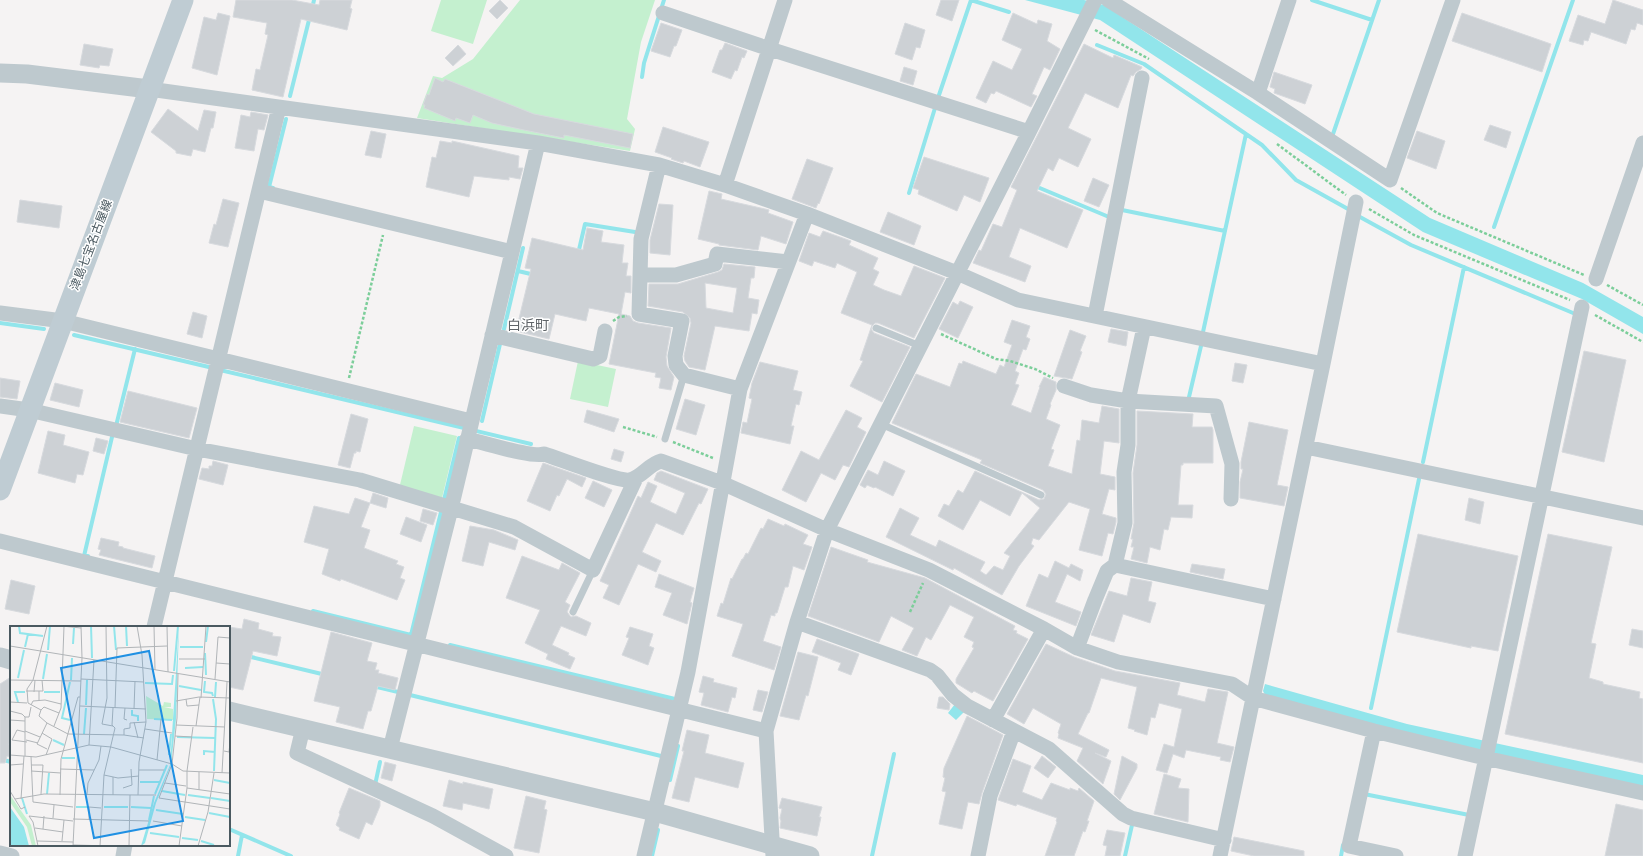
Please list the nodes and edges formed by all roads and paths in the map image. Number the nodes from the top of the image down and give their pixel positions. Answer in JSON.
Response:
{"nodes":[{"id":1,"x":183,"y":0,"type":"edge"},
{"id":2,"x":785,"y":0,"type":"edge"},
{"id":3,"x":1095,"y":0,"type":"edge"},
{"id":4,"x":1108,"y":0,"type":"edge"},
{"id":5,"x":1289,"y":0,"type":"edge"},
{"id":6,"x":1454,"y":0,"type":"edge"},
{"id":7,"x":663,"y":13,"type":"dead end"},
{"id":8,"x":1083,"y":22,"type":"junction"},
{"id":9,"x":770,"y":49,"type":"junction"},
{"id":10,"x":1149,"y":59,"type":"dead end"},
{"id":11,"x":0,"y":73,"type":"edge"},
{"id":12,"x":1142,"y":78,"type":"dead end"},
{"id":13,"x":149,"y":89,"type":"junction"},
{"id":14,"x":1258,"y":93,"type":"junction"},
{"id":15,"x":279,"y":107,"type":"junction"},
{"id":16,"x":1029,"y":132,"type":"junction"},
{"id":17,"x":538,"y":143,"type":"junction"},
{"id":18,"x":1643,"y":143,"type":"edge"},
{"id":19,"x":1277,"y":144,"type":"dead end"},
{"id":20,"x":659,"y":165,"type":"junction"},
{"id":21,"x":1390,"y":180,"type":"junction"},
{"id":22,"x":725,"y":184,"type":"junction"},
{"id":23,"x":259,"y":191,"type":"junction"},
{"id":24,"x":1356,"y":202,"type":"junction"},
{"id":25,"x":807,"y":214,"type":"junction"},
{"id":26,"x":386,"y":222,"type":"junction"},
{"id":27,"x":512,"y":252,"type":"junction"},
{"id":28,"x":788,"y":262,"type":"junction"},
{"id":29,"x":957,"y":273,"type":"junction"},
{"id":30,"x":640,"y":275,"type":"junction"},
{"id":31,"x":1596,"y":279,"type":"junction"},
{"id":32,"x":1643,"y":306,"type":"edge"},
{"id":33,"x":1582,"y":308,"type":"junction"},
{"id":34,"x":0,"y":313,"type":"edge"},
{"id":35,"x":639,"y":314,"type":"junction"},
{"id":36,"x":1095,"y":316,"type":"junction"},
{"id":37,"x":63,"y":321,"type":"junction"},
{"id":38,"x":1144,"y":326,"type":"junction"},
{"id":39,"x":876,"y":328,"type":"dead end"},
{"id":40,"x":929,"y":329,"type":"junction"},
{"id":41,"x":605,"y":331,"type":"joint"},
{"id":42,"x":492,"y":335,"type":"junction"},
{"id":43,"x":1643,"y":342,"type":"edge"},
{"id":44,"x":920,"y":346,"type":"junction"},
{"id":45,"x":1323,"y":364,"type":"junction"},
{"id":46,"x":217,"y":365,"type":"junction"},
{"id":47,"x":684,"y":376,"type":"junction"},
{"id":48,"x":1064,"y":386,"type":"joint"},
{"id":49,"x":740,"y":389,"type":"junction"},
{"id":50,"x":346,"y":390,"type":"junction"},
{"id":51,"x":1128,"y":401,"type":"junction"},
{"id":52,"x":0,"y":406,"type":"edge"},
{"id":53,"x":29,"y":410,"type":"junction"},
{"id":54,"x":881,"y":424,"type":"junction"},
{"id":55,"x":469,"y":430,"type":"junction"},
{"id":56,"x":665,"y":439,"type":"dead end"},
{"id":57,"x":1306,"y":446,"type":"junction"},
{"id":58,"x":197,"y":449,"type":"junction"},
{"id":59,"x":636,"y":478,"type":"junction"},
{"id":60,"x":722,"y":483,"type":"junction"},
{"id":61,"x":0,"y":490,"type":"edge"},
{"id":62,"x":1041,"y":495,"type":"dead end"},
{"id":63,"x":1541,"y":496,"type":"junction"},
{"id":64,"x":1231,"y":498,"type":"dead end"},
{"id":65,"x":451,"y":509,"type":"junction"},
{"id":66,"x":1643,"y":518,"type":"edge"},
{"id":67,"x":827,"y":530,"type":"junction"},
{"id":68,"x":0,"y":541,"type":"edge"},
{"id":69,"x":1116,"y":565,"type":"junction"},
{"id":70,"x":593,"y":570,"type":"junction"},
{"id":71,"x":929,"y":570,"type":"junction"},
{"id":72,"x":165,"y":581,"type":"junction"},
{"id":73,"x":1274,"y":599,"type":"junction"},
{"id":74,"x":573,"y":612,"type":"dead end"},
{"id":75,"x":910,"y":612,"type":"dead end"},
{"id":76,"x":797,"y":622,"type":"junction"},
{"id":77,"x":154,"y":626,"type":"edge"},
{"id":78,"x":1044,"y":629,"type":"junction"},
{"id":79,"x":417,"y":644,"type":"junction"},
{"id":80,"x":1077,"y":648,"type":"junction"},
{"id":81,"x":0,"y":658,"type":"edge"},
{"id":82,"x":10,"y":660,"type":"edge"},
{"id":83,"x":1253,"y":698,"type":"junction"},
{"id":84,"x":680,"y":709,"type":"junction"},
{"id":85,"x":230,"y":711,"type":"edge"},
{"id":86,"x":993,"y":720,"type":"junction"},
{"id":87,"x":303,"y":728,"type":"junction"},
{"id":88,"x":766,"y":731,"type":"junction"},
{"id":89,"x":1014,"y":731,"type":"junction"},
{"id":90,"x":1374,"y":731,"type":"junction"},
{"id":91,"x":390,"y":749,"type":"junction"},
{"id":92,"x":1485,"y":757,"type":"junction"},
{"id":93,"x":1643,"y":793,"type":"edge"},
{"id":94,"x":655,"y":812,"type":"junction"},
{"id":95,"x":1224,"y":840,"type":"junction"},
{"id":96,"x":125,"y":846,"type":"edge"},
{"id":97,"x":772,"y":851,"type":"edge"},
{"id":98,"x":0,"y":853,"type":"edge"},
{"id":99,"x":12,"y":856,"type":"edge"},
{"id":100,"x":123,"y":856,"type":"edge"},
{"id":101,"x":506,"y":856,"type":"edge"},
{"id":102,"x":644,"y":856,"type":"edge"},
{"id":103,"x":810,"y":856,"type":"edge"},
{"id":104,"x":978,"y":856,"type":"edge"},
{"id":105,"x":1220,"y":856,"type":"edge"},
{"id":106,"x":1396,"y":856,"type":"edge"},
{"id":107,"x":1465,"y":856,"type":"edge"}],
"edges":[{"from":1,"to":13,"type":"main road","name":"津島七宝名古屋線"},
{"from":2,"to":9,"type":"street"},
{"from":3,"to":8,"type":"street"},
{"from":4,"to":14,"type":"street"},
{"from":5,"to":14,"type":"street"},
{"from":6,"to":21,"type":"street"},
{"from":7,"to":9,"type":"street"},
{"from":8,"to":10,"type":"path"},
{"from":8,"to":16,"type":"street"},
{"from":9,"to":16,"type":"street"},
{"from":9,"to":22,"type":"street"},
{"from":11,"to":13,"type":"street"},
{"from":12,"to":36,"type":"street"},
{"from":13,"to":15,"type":"street"},
{"from":13,"to":37,"type":"main road","name":"津島七宝名古屋線"},
{"from":14,"to":21,"type":"street"},
{"from":15,"to":17,"type":"street"},
{"from":15,"to":23,"type":"street"},
{"from":16,"to":29,"type":"street"},
{"from":17,"to":20,"type":"street"},
{"from":17,"to":27,"type":"street"},
{"from":18,"to":31,"type":"street"},
{"from":19,"to":24,"type":"path"},
{"from":20,"to":22,"type":"street"},
{"from":20,"to":30,"type":"street"},
{"from":21,"to":31,"type":"path"},
{"from":22,"to":25,"type":"street"},
{"from":23,"to":26,"type":"street"},
{"from":23,"to":46,"type":"street"},
{"from":24,"to":33,"type":"path"},
{"from":24,"to":45,"type":"street"},
{"from":25,"to":28,"type":"street"},
{"from":25,"to":29,"type":"street"},
{"from":26,"to":27,"type":"street"},
{"from":26,"to":50,"type":"path"},
{"from":27,"to":42,"type":"street"},
{"from":28,"to":30,"type":"street"},
{"from":28,"to":49,"type":"street"},
{"from":29,"to":36,"type":"street"},
{"from":29,"to":40,"type":"street"},
{"from":30,"to":35,"type":"street"},
{"from":31,"to":32,"type":"path"},
{"from":33,"to":43,"type":"path"},
{"from":33,"to":63,"type":"street"},
{"from":34,"to":37,"type":"street"},
{"from":35,"to":41,"type":"path"},
{"from":35,"to":47,"type":"street"},
{"from":36,"to":38,"type":"street"},
{"from":37,"to":46,"type":"street"},
{"from":37,"to":53,"type":"main road","name":"津島七宝名古屋線"},
{"from":38,"to":45,"type":"street"},
{"from":38,"to":51,"type":"street"},
{"from":39,"to":44,"type":"lane"},
{"from":40,"to":44,"type":"street"},
{"from":40,"to":48,"type":"path"},
{"from":41,"to":42,"type":"street"},
{"from":42,"to":55,"type":"street"},
{"from":44,"to":54,"type":"street"},
{"from":45,"to":57,"type":"street"},
{"from":46,"to":50,"type":"street"},
{"from":46,"to":58,"type":"street"},
{"from":47,"to":49,"type":"street"},
{"from":47,"to":56,"type":"lane"},
{"from":48,"to":51,"type":"street"},
{"from":49,"to":60,"type":"street"},
{"from":50,"to":55,"type":"street"},
{"from":51,"to":64,"type":"street"},
{"from":51,"to":69,"type":"street"},
{"from":52,"to":53,"type":"street"},
{"from":53,"to":58,"type":"street"},
{"from":53,"to":61,"type":"main road","name":"津島七宝名古屋線"},
{"from":54,"to":62,"type":"lane"},
{"from":54,"to":67,"type":"street"},
{"from":55,"to":59,"type":"street"},
{"from":55,"to":65,"type":"street"},
{"from":57,"to":63,"type":"street"},
{"from":57,"to":73,"type":"street"},
{"from":58,"to":65,"type":"street"},
{"from":58,"to":72,"type":"street"},
{"from":59,"to":60,"type":"street"},
{"from":59,"to":70,"type":"street"},
{"from":60,"to":67,"type":"street"},
{"from":60,"to":84,"type":"street"},
{"from":63,"to":66,"type":"street"},
{"from":63,"to":92,"type":"street"},
{"from":65,"to":70,"type":"street"},
{"from":65,"to":79,"type":"street"},
{"from":67,"to":71,"type":"street"},
{"from":67,"to":76,"type":"street"},
{"from":68,"to":72,"type":"street"},
{"from":69,"to":73,"type":"street"},
{"from":69,"to":80,"type":"street"},
{"from":70,"to":74,"type":"lane"},
{"from":71,"to":75,"type":"path"},
{"from":71,"to":78,"type":"street"},
{"from":72,"to":77,"type":"street"},
{"from":72,"to":79,"type":"street"},
{"from":73,"to":83,"type":"street"},
{"from":76,"to":86,"type":"street"},
{"from":76,"to":88,"type":"street"},
{"from":78,"to":80,"type":"street"},
{"from":78,"to":86,"type":"street"},
{"from":79,"to":84,"type":"street"},
{"from":79,"to":91,"type":"street"},
{"from":80,"to":83,"type":"street"},
{"from":81,"to":82,"type":"street"},
{"from":83,"to":90,"type":"street"},
{"from":83,"to":95,"type":"street"},
{"from":84,"to":88,"type":"street"},
{"from":84,"to":94,"type":"street"},
{"from":85,"to":87,"type":"street"},
{"from":86,"to":89,"type":"street"},
{"from":87,"to":91,"type":"street"},
{"from":87,"to":101,"type":"street"},
{"from":88,"to":97,"type":"street"},
{"from":89,"to":95,"type":"street"},
{"from":89,"to":104,"type":"street"},
{"from":90,"to":92,"type":"street"},
{"from":90,"to":106,"type":"street"},
{"from":91,"to":94,"type":"street"},
{"from":92,"to":93,"type":"street"},
{"from":92,"to":107,"type":"street"},
{"from":94,"to":97,"type":"street"},
{"from":94,"to":102,"type":"street"},
{"from":95,"to":105,"type":"street"},
{"from":96,"to":100,"type":"street"},
{"from":97,"to":103,"type":"street"},
{"from":98,"to":99,"type":"street"}]}
